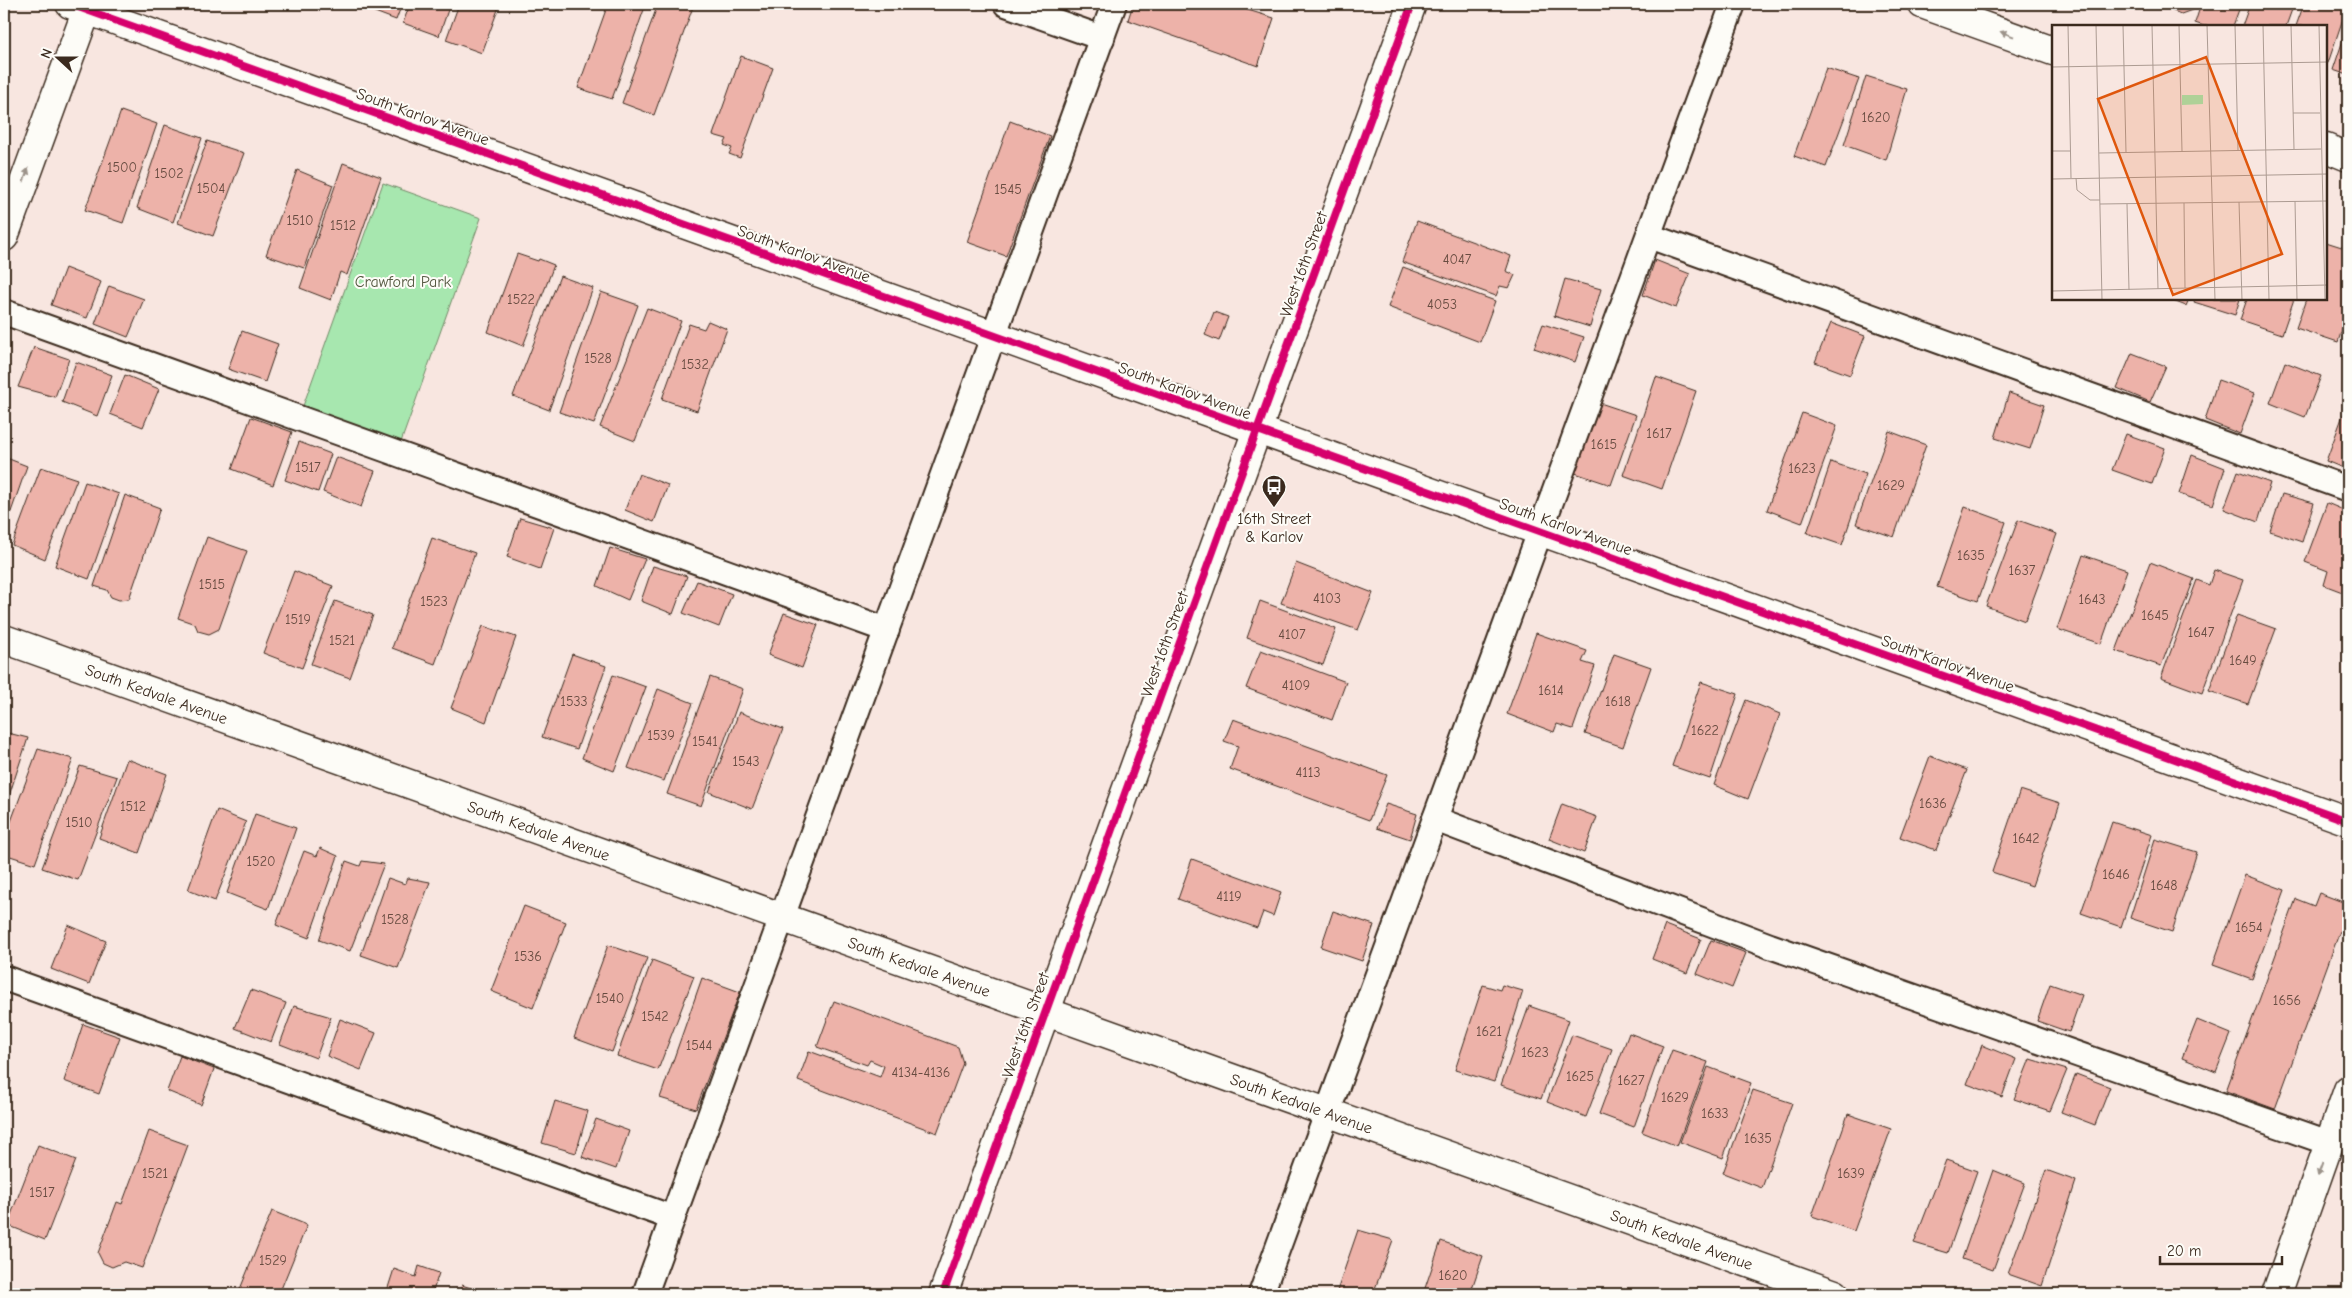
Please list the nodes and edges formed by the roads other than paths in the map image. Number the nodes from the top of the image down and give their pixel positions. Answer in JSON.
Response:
{"nodes":[{"id":1,"x":1006,"y":4,"type":"edge"},
{"id":2,"x":1114,"y":4,"type":"edge"},
{"id":3,"x":1412,"y":4,"type":"edge"},
{"id":4,"x":1734,"y":4,"type":"edge"},
{"id":5,"x":1922,"y":4,"type":"edge"},
{"id":6,"x":82,"y":6,"type":"edge"},
{"id":7,"x":1102,"y":38,"type":"junction"},
{"id":8,"x":2052,"y":51,"type":"edge"},
{"id":9,"x":2327,"y":148,"type":"edge"},
{"id":10,"x":2348,"y":156,"type":"edge"},
{"id":11,"x":1649,"y":236,"type":"junction"},
{"id":12,"x":4,"y":237,"type":"edge"},
{"id":13,"x":4,"y":312,"type":"edge"},
{"id":14,"x":993,"y":335,"type":"junction"},
{"id":15,"x":1256,"y":430,"type":"junction"},
{"id":16,"x":2348,"y":489,"type":"edge"},
{"id":17,"x":1539,"y":531,"type":"junction"},
{"id":18,"x":887,"y":630,"type":"junction"},
{"id":19,"x":4,"y":639,"type":"edge"},
{"id":20,"x":1435,"y":819,"type":"junction"},
{"id":21,"x":2348,"y":821,"type":"edge"},
{"id":22,"x":782,"y":918,"type":"junction"},
{"id":23,"x":4,"y":978,"type":"edge"},
{"id":24,"x":1045,"y":1011,"type":"junction"},
{"id":25,"x":2348,"y":1090,"type":"edge"},
{"id":26,"x":1328,"y":1112,"type":"junction"},
{"id":27,"x":2329,"y":1143,"type":"junction"},
{"id":28,"x":673,"y":1218,"type":"junction"},
{"id":29,"x":645,"y":1294,"type":"edge"},
{"id":30,"x":943,"y":1294,"type":"edge"},
{"id":31,"x":1261,"y":1294,"type":"edge"},
{"id":32,"x":1835,"y":1294,"type":"edge"},
{"id":33,"x":2276,"y":1294,"type":"edge"}],
"edges":[{"from":1,"to":7,"type":"lane"},
{"from":2,"to":7,"type":"lane"},
{"from":3,"to":15,"type":"street","name":"West 16th Street"},
{"from":4,"to":11,"type":"lane"},
{"from":8,"to":5,"type":"street","one_way":true},
{"from":12,"to":6,"type":"street","one_way":true},
{"from":6,"to":14,"type":"street","name":"South Karlov Avenue"},
{"from":7,"to":14,"type":"lane"},
{"from":9,"to":10,"type":"street"},
{"from":11,"to":16,"type":"lane"},
{"from":11,"to":17,"type":"lane"},
{"from":13,"to":18,"type":"lane"},
{"from":14,"to":15,"type":"street","name":"South Karlov Avenue"},
{"from":14,"to":18,"type":"lane"},
{"from":15,"to":17,"type":"street","name":"South Karlov Avenue"},
{"from":15,"to":24,"type":"street","name":"West 16th Street"},
{"from":17,"to":20,"type":"lane"},
{"from":17,"to":21,"type":"street","name":"South Karlov Avenue"},
{"from":18,"to":22,"type":"lane"},
{"from":19,"to":22,"type":"street","name":"South Kedvale Avenue"},
{"from":20,"to":26,"type":"lane"},
{"from":20,"to":27,"type":"lane"},
{"from":22,"to":24,"type":"street","name":"South Kedvale Avenue"},
{"from":22,"to":28,"type":"lane"},
{"from":23,"to":28,"type":"lane"},
{"from":24,"to":26,"type":"street","name":"South Kedvale Avenue"},
{"from":24,"to":30,"type":"street","name":"West 16th Street"},
{"from":25,"to":27,"type":"street"},
{"from":26,"to":31,"type":"lane"},
{"from":26,"to":32,"type":"street","name":"South Kedvale Avenue"},
{"from":27,"to":33,"type":"street","one_way":true},
{"from":28,"to":29,"type":"lane"}]}
